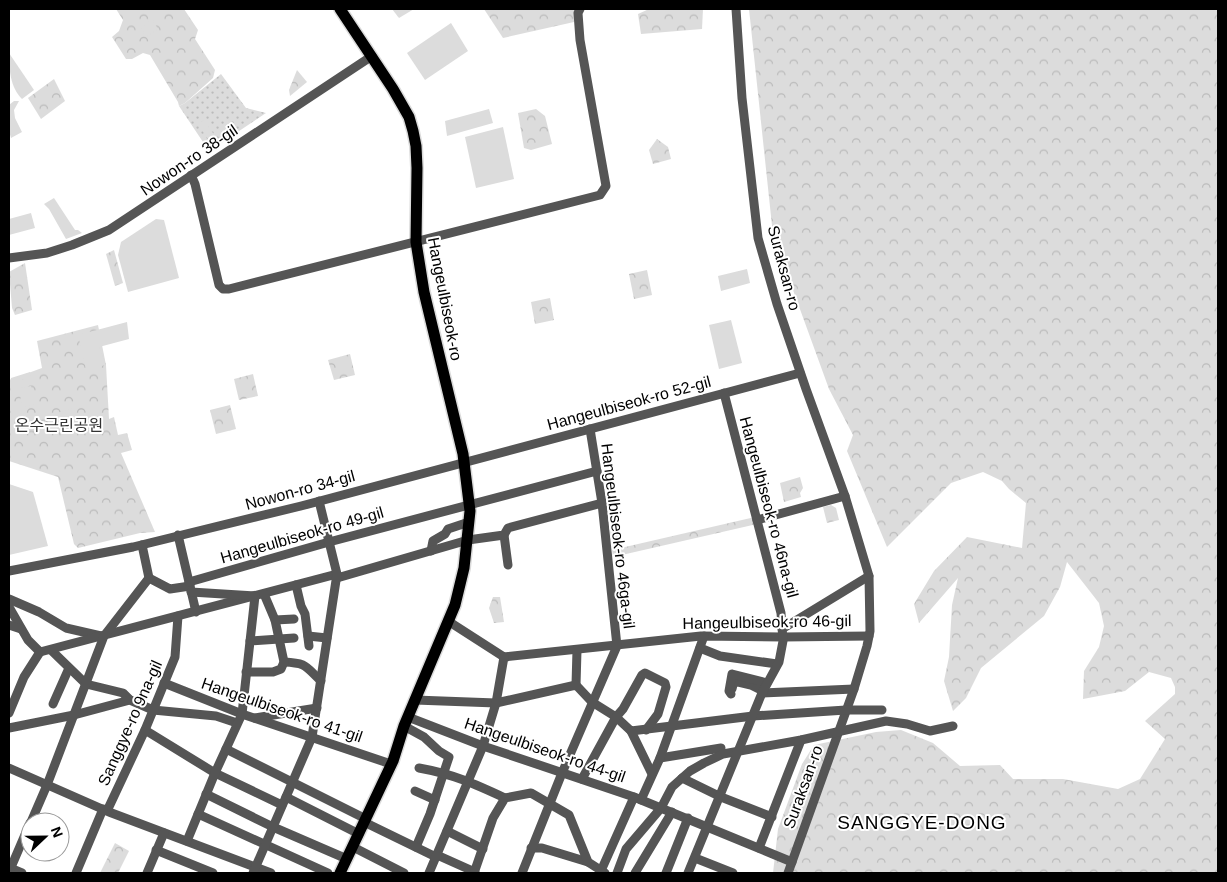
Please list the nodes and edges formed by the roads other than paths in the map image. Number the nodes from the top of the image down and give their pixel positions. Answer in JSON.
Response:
{"nodes":[{"id":1,"x":340,"y":9,"type":"edge"},
{"id":2,"x":580,"y":9,"type":"edge"},
{"id":3,"x":736,"y":9,"type":"edge"},
{"id":4,"x":372,"y":56,"type":"junction"},
{"id":5,"x":191,"y":175,"type":"junction"},
{"id":6,"x":416,"y":242,"type":"junction"},
{"id":7,"x":9,"y":258,"type":"edge"},
{"id":8,"x":800,"y":373,"type":"junction"},
{"id":9,"x":724,"y":393,"type":"junction"},
{"id":10,"x":590,"y":429,"type":"junction"},
{"id":11,"x":464,"y":463,"type":"junction"},
{"id":12,"x":597,"y":471,"type":"junction"},
{"id":13,"x":845,"y":496,"type":"junction"},
{"id":14,"x":319,"y":501,"type":"junction"},
{"id":15,"x":602,"y":503,"type":"junction"},
{"id":16,"x":469,"y":505,"type":"junction"},
{"id":17,"x":757,"y":520,"type":"junction"},
{"id":18,"x":469,"y":522,"type":"junction"},
{"id":19,"x":504,"y":535,"type":"junction"},
{"id":20,"x":178,"y":536,"type":"junction"},
{"id":21,"x":468,"y":540,"type":"junction"},
{"id":22,"x":329,"y":542,"type":"junction"},
{"id":23,"x":142,"y":545,"type":"junction"},
{"id":24,"x":431,"y":551,"type":"junction"},
{"id":25,"x":508,"y":565,"type":"dead end"},
{"id":26,"x":9,"y":571,"type":"edge"},
{"id":27,"x":337,"y":576,"type":"junction"},
{"id":28,"x":868,"y":576,"type":"junction"},
{"id":29,"x":149,"y":578,"type":"junction"},
{"id":30,"x":296,"y":585,"type":"junction"},
{"id":31,"x":190,"y":587,"type":"junction"},
{"id":32,"x":260,"y":595,"type":"junction"},
{"id":33,"x":9,"y":599,"type":"edge"},
{"id":34,"x":9,"y":607,"type":"edge"},
{"id":35,"x":196,"y":612,"type":"junction"},
{"id":36,"x":178,"y":616,"type":"junction"},
{"id":37,"x":294,"y":619,"type":"dead end"},
{"id":38,"x":275,"y":620,"type":"junction"},
{"id":39,"x":448,"y":621,"type":"junction"},
{"id":40,"x":9,"y":626,"type":"edge"},
{"id":41,"x":22,"y":629,"type":"junction"},
{"id":42,"x":782,"y":633,"type":"junction"},
{"id":43,"x":104,"y":636,"type":"junction"},
{"id":44,"x":308,"y":636,"type":"junction"},
{"id":45,"x":704,"y":636,"type":"junction"},
{"id":46,"x":869,"y":636,"type":"junction"},
{"id":47,"x":294,"y":638,"type":"dead end"},
{"id":48,"x":328,"y":638,"type":"junction"},
{"id":49,"x":279,"y":640,"type":"junction"},
{"id":50,"x":250,"y":641,"type":"junction"},
{"id":51,"x":309,"y":646,"type":"dead end"},
{"id":52,"x":617,"y":646,"type":"junction"},
{"id":53,"x":700,"y":648,"type":"junction"},
{"id":54,"x":51,"y":650,"type":"junction"},
{"id":55,"x":577,"y":650,"type":"junction"},
{"id":56,"x":40,"y":652,"type":"junction"},
{"id":57,"x":504,"y":657,"type":"junction"},
{"id":58,"x":284,"y":662,"type":"junction"},
{"id":59,"x":777,"y":664,"type":"junction"},
{"id":60,"x":69,"y":668,"type":"junction"},
{"id":61,"x":246,"y":672,"type":"junction"},
{"id":62,"x":321,"y":681,"type":"junction"},
{"id":63,"x":164,"y":683,"type":"junction"},
{"id":64,"x":86,"y":684,"type":"junction"},
{"id":65,"x":576,"y":685,"type":"junction"},
{"id":66,"x":764,"y":689,"type":"junction"},
{"id":67,"x":854,"y":689,"type":"junction"},
{"id":68,"x":731,"y":694,"type":"dead end"},
{"id":69,"x":11,"y":700,"type":"edge"},
{"id":70,"x":130,"y":700,"type":"junction"},
{"id":71,"x":415,"y":700,"type":"junction"},
{"id":72,"x":592,"y":702,"type":"junction"},
{"id":73,"x":496,"y":703,"type":"junction"},
{"id":74,"x":53,"y":704,"type":"dead end"},
{"id":75,"x":220,"y":705,"type":"junction"},
{"id":76,"x":317,"y":708,"type":"junction"},
{"id":77,"x":153,"y":710,"type":"junction"},
{"id":78,"x":846,"y":710,"type":"junction"},
{"id":79,"x":882,"y":710,"type":"dead end"},
{"id":80,"x":9,"y":713,"type":"edge"},
{"id":81,"x":74,"y":714,"type":"junction"},
{"id":82,"x":242,"y":714,"type":"junction"},
{"id":83,"x":216,"y":716,"type":"junction"},
{"id":84,"x":753,"y":716,"type":"junction"},
{"id":85,"x":616,"y":717,"type":"junction"},
{"id":86,"x":254,"y":718,"type":"junction"},
{"id":87,"x":406,"y":722,"type":"junction"},
{"id":88,"x":238,"y":723,"type":"junction"},
{"id":89,"x":953,"y":726,"type":"dead end"},
{"id":90,"x":670,"y":727,"type":"junction"},
{"id":91,"x":9,"y":728,"type":"edge"},
{"id":92,"x":145,"y":730,"type":"junction"},
{"id":93,"x":646,"y":730,"type":"junction"},
{"id":94,"x":839,"y":731,"type":"junction"},
{"id":95,"x":631,"y":732,"type":"junction"},
{"id":96,"x":312,"y":737,"type":"junction"},
{"id":97,"x":801,"y":740,"type":"junction"},
{"id":98,"x":483,"y":746,"type":"junction"},
{"id":99,"x":721,"y":748,"type":"dead end"},
{"id":100,"x":226,"y":749,"type":"junction"},
{"id":101,"x":740,"y":750,"type":"junction"},
{"id":102,"x":660,"y":758,"type":"junction"},
{"id":103,"x":391,"y":764,"type":"junction"},
{"id":104,"x":9,"y":768,"type":"edge"},
{"id":105,"x":420,"y":768,"type":"dead end"},
{"id":106,"x":444,"y":772,"type":"junction"},
{"id":107,"x":562,"y":772,"type":"junction"},
{"id":108,"x":215,"y":773,"type":"junction"},
{"id":109,"x":652,"y":774,"type":"junction"},
{"id":110,"x":682,"y":778,"type":"junction"},
{"id":111,"x":582,"y":779,"type":"junction"},
{"id":112,"x":469,"y":781,"type":"junction"},
{"id":113,"x":292,"y":783,"type":"junction"},
{"id":114,"x":47,"y":785,"type":"junction"},
{"id":115,"x":415,"y":791,"type":"dead end"},
{"id":116,"x":206,"y":794,"type":"junction"},
{"id":117,"x":721,"y":797,"type":"junction"},
{"id":118,"x":505,"y":798,"type":"junction"},
{"id":119,"x":637,"y":798,"type":"junction"},
{"id":120,"x":435,"y":800,"type":"junction"},
{"id":121,"x":284,"y":801,"type":"junction"},
{"id":122,"x":550,"y":803,"type":"junction"},
{"id":123,"x":661,"y":808,"type":"junction"},
{"id":124,"x":346,"y":809,"type":"junction"},
{"id":125,"x":105,"y":810,"type":"junction"},
{"id":126,"x":35,"y":812,"type":"edge"},
{"id":127,"x":672,"y":812,"type":"junction"},
{"id":128,"x":198,"y":814,"type":"junction"},
{"id":129,"x":772,"y":817,"type":"junction"},
{"id":130,"x":688,"y":818,"type":"junction"},
{"id":131,"x":365,"y":821,"type":"junction"},
{"id":132,"x":339,"y":824,"type":"junction"},
{"id":133,"x":273,"y":827,"type":"junction"},
{"id":134,"x":708,"y":827,"type":"junction"},
{"id":135,"x":447,"y":832,"type":"junction"},
{"id":136,"x":164,"y":833,"type":"junction"},
{"id":137,"x":359,"y":834,"type":"junction"},
{"id":138,"x":187,"y":841,"type":"junction"},
{"id":139,"x":265,"y":845,"type":"junction"},
{"id":140,"x":20,"y":846,"type":"edge"},
{"id":141,"x":353,"y":847,"type":"junction"},
{"id":142,"x":416,"y":847,"type":"junction"},
{"id":143,"x":531,"y":848,"type":"junction"},
{"id":144,"x":759,"y":848,"type":"junction"},
{"id":145,"x":156,"y":850,"type":"junction"},
{"id":146,"x":483,"y":850,"type":"junction"},
{"id":147,"x":437,"y":856,"type":"junction"},
{"id":148,"x":695,"y":858,"type":"junction"},
{"id":149,"x":347,"y":859,"type":"junction"},
{"id":150,"x":588,"y":862,"type":"junction"},
{"id":151,"x":792,"y":862,"type":"junction"},
{"id":152,"x":710,"y":869,"type":"edge"},
{"id":153,"x":10,"y":870,"type":"edge"},
{"id":154,"x":254,"y":870,"type":"edge"},
{"id":155,"x":475,"y":872,"type":"edge"},
{"id":156,"x":602,"y":872,"type":"edge"},
{"id":157,"x":22,"y":873,"type":"edge"},
{"id":158,"x":76,"y":873,"type":"edge"},
{"id":159,"x":149,"y":873,"type":"edge"},
{"id":160,"x":213,"y":873,"type":"edge"},
{"id":161,"x":271,"y":873,"type":"edge"},
{"id":162,"x":328,"y":873,"type":"edge"},
{"id":163,"x":340,"y":873,"type":"edge"},
{"id":164,"x":404,"y":873,"type":"edge"},
{"id":165,"x":429,"y":873,"type":"edge"},
{"id":166,"x":522,"y":873,"type":"edge"},
{"id":167,"x":617,"y":873,"type":"edge"},
{"id":168,"x":635,"y":873,"type":"edge"},
{"id":169,"x":666,"y":873,"type":"edge"},
{"id":170,"x":688,"y":873,"type":"edge"},
{"id":171,"x":733,"y":873,"type":"edge"},
{"id":172,"x":788,"y":873,"type":"edge"}],
"edges":[{"from":1,"to":4,"type":"main road","name":"Hangeulbiseok-ro"},
{"from":2,"to":6,"type":"street"},
{"from":3,"to":8,"type":"street","name":"Suraksan-ro"},
{"from":4,"to":5,"type":"street","name":"Nowon-ro 38-gil"},
{"from":4,"to":6,"type":"main road","name":"Hangeulbiseok-ro"},
{"from":5,"to":6,"type":"street"},
{"from":5,"to":7,"type":"street","name":"Nowon-ro 38-gil"},
{"from":6,"to":11,"type":"main road","name":"Hangeulbiseok-ro"},
{"from":8,"to":9,"type":"street","name":"Hangeulbiseok-ro 52-gil"},
{"from":8,"to":13,"type":"street","name":"Suraksan-ro"},
{"from":9,"to":10,"type":"street","name":"Hangeulbiseok-ro 52-gil"},
{"from":9,"to":17,"type":"street","name":"Hangeulbiseok-ro 46na-gil"},
{"from":10,"to":11,"type":"street","name":"Hangeulbiseok-ro 52-gil"},
{"from":10,"to":12,"type":"street","name":"Hangeulbiseok-ro 46ga-gil"},
{"from":11,"to":14,"type":"street","name":"Nowon-ro 34-gil"},
{"from":11,"to":16,"type":"main road","name":"Hangeulbiseok-ro"},
{"from":12,"to":15,"type":"street","name":"Hangeulbiseok-ro 46ga-gil"},
{"from":12,"to":16,"type":"street","name":"Hangeulbiseok-ro 49-gil"},
{"from":13,"to":17,"type":"street"},
{"from":13,"to":28,"type":"street","name":"Suraksan-ro"},
{"from":14,"to":20,"type":"street","name":"Nowon-ro 34-gil"},
{"from":14,"to":22,"type":"street"},
{"from":15,"to":19,"type":"street"},
{"from":15,"to":52,"type":"street","name":"Hangeulbiseok-ro 46ga-gil"},
{"from":16,"to":18,"type":"main road","name":"Hangeulbiseok-ro"},
{"from":16,"to":22,"type":"street","name":"Hangeulbiseok-ro 49-gil"},
{"from":17,"to":42,"type":"street","name":"Hangeulbiseok-ro 46na-gil"},
{"from":18,"to":21,"type":"main road","name":"Hangeulbiseok-ro"},
{"from":18,"to":24,"type":"street"},
{"from":19,"to":21,"type":"street"},
{"from":19,"to":25,"type":"street"},
{"from":20,"to":23,"type":"street","name":"Nowon-ro 34-gil"},
{"from":20,"to":31,"type":"street"},
{"from":21,"to":24,"type":"street"},
{"from":21,"to":39,"type":"main road","name":"Hangeulbiseok-ro"},
{"from":22,"to":27,"type":"street"},
{"from":22,"to":31,"type":"street","name":"Hangeulbiseok-ro 49-gil"},
{"from":23,"to":26,"type":"street","name":"Nowon-ro 34-gil"},
{"from":23,"to":29,"type":"street"},
{"from":24,"to":27,"type":"street"},
{"from":27,"to":30,"type":"street"},
{"from":27,"to":48,"type":"street"},
{"from":28,"to":42,"type":"street","name":"Hangeulbiseok-ro 46na-gil"},
{"from":28,"to":46,"type":"street","name":"Suraksan-ro"},
{"from":29,"to":31,"type":"street"},
{"from":29,"to":43,"type":"street"},
{"from":30,"to":32,"type":"street"},
{"from":30,"to":44,"type":"street"},
{"from":31,"to":32,"type":"street"},
{"from":31,"to":35,"type":"street"},
{"from":32,"to":35,"type":"street"},
{"from":32,"to":38,"type":"street"},
{"from":32,"to":50,"type":"street"},
{"from":33,"to":43,"type":"street"},
{"from":34,"to":41,"type":"street"},
{"from":35,"to":36,"type":"street"},
{"from":36,"to":43,"type":"street"},
{"from":36,"to":63,"type":"street","name":"Sanggye-ro 9na-gil"},
{"from":37,"to":38,"type":"street"},
{"from":38,"to":49,"type":"street"},
{"from":39,"to":57,"type":"street"},
{"from":39,"to":71,"type":"main road","name":"Hangeulbiseok-ro"},
{"from":40,"to":41,"type":"street"},
{"from":41,"to":56,"type":"street"},
{"from":42,"to":45,"type":"street","name":"Hangeulbiseok-ro 46-gil"},
{"from":42,"to":46,"type":"street","name":"Hangeulbiseok-ro 46-gil"},
{"from":42,"to":59,"type":"street"},
{"from":43,"to":54,"type":"street"},
{"from":43,"to":64,"type":"street"},
{"from":44,"to":48,"type":"street"},
{"from":44,"to":51,"type":"street"},
{"from":45,"to":52,"type":"street","name":"Hangeulbiseok-ro 46-gil"},
{"from":45,"to":53,"type":"street"},
{"from":46,"to":67,"type":"street","name":"Suraksan-ro"},
{"from":47,"to":49,"type":"street"},
{"from":48,"to":62,"type":"street"},
{"from":49,"to":50,"type":"street"},
{"from":49,"to":58,"type":"street"},
{"from":50,"to":61,"type":"street"},
{"from":52,"to":55,"type":"street","name":"Hangeulbiseok-ro 46-gil"},
{"from":52,"to":72,"type":"street"},
{"from":53,"to":59,"type":"street"},
{"from":53,"to":90,"type":"street"},
{"from":54,"to":56,"type":"street"},
{"from":54,"to":60,"type":"street"},
{"from":55,"to":57,"type":"street","name":"Hangeulbiseok-ro 46-gil"},
{"from":55,"to":65,"type":"street"},
{"from":56,"to":69,"type":"street"},
{"from":57,"to":73,"type":"street"},
{"from":58,"to":61,"type":"street"},
{"from":58,"to":62,"type":"street"},
{"from":59,"to":66,"type":"street"},
{"from":60,"to":64,"type":"street"},
{"from":60,"to":74,"type":"street"},
{"from":61,"to":82,"type":"street"},
{"from":62,"to":76,"type":"street"},
{"from":63,"to":75,"type":"street","name":"Hangeulbiseok-ro 41-gil"},
{"from":63,"to":77,"type":"street","name":"Sanggye-ro 9na-gil"},
{"from":64,"to":70,"type":"street"},
{"from":64,"to":81,"type":"street"},
{"from":65,"to":72,"type":"street"},
{"from":65,"to":73,"type":"street"},
{"from":66,"to":67,"type":"street"},
{"from":66,"to":68,"type":"street"},
{"from":66,"to":84,"type":"street"},
{"from":67,"to":78,"type":"street","name":"Suraksan-ro"},
{"from":69,"to":80,"type":"street"},
{"from":70,"to":77,"type":"street"},
{"from":70,"to":81,"type":"street"},
{"from":71,"to":73,"type":"street"},
{"from":71,"to":87,"type":"main road","name":"Hangeulbiseok-ro"},
{"from":72,"to":85,"type":"street"},
{"from":72,"to":107,"type":"street"},
{"from":73,"to":98,"type":"street"},
{"from":75,"to":82,"type":"street","name":"Hangeulbiseok-ro 41-gil"},
{"from":75,"to":83,"type":"street"},
{"from":76,"to":86,"type":"street"},
{"from":76,"to":96,"type":"street"},
{"from":77,"to":83,"type":"street"},
{"from":77,"to":92,"type":"street","name":"Sanggye-ro 9na-gil"},
{"from":78,"to":79,"type":"street"},
{"from":78,"to":84,"type":"street"},
{"from":78,"to":94,"type":"street","name":"Suraksan-ro"},
{"from":81,"to":91,"type":"street"},
{"from":81,"to":114,"type":"street"},
{"from":82,"to":86,"type":"street","name":"Hangeulbiseok-ro 41-gil"},
{"from":82,"to":88,"type":"street"},
{"from":83,"to":88,"type":"street"},
{"from":84,"to":90,"type":"street"},
{"from":84,"to":101,"type":"street"},
{"from":85,"to":93,"type":"street"},
{"from":85,"to":95,"type":"street"},
{"from":85,"to":111,"type":"street"},
{"from":86,"to":96,"type":"street","name":"Hangeulbiseok-ro 41-gil"},
{"from":87,"to":98,"type":"street","name":"Hangeulbiseok-ro 44-gil"},
{"from":87,"to":103,"type":"main road","name":"Hangeulbiseok-ro"},
{"from":87,"to":106,"type":"street"},
{"from":88,"to":100,"type":"street"},
{"from":89,"to":94,"type":"street"},
{"from":90,"to":93,"type":"street"},
{"from":90,"to":102,"type":"street"},
{"from":92,"to":108,"type":"street"},
{"from":92,"to":125,"type":"street","name":"Sanggye-ro 9na-gil"},
{"from":93,"to":95,"type":"street"},
{"from":94,"to":97,"type":"street"},
{"from":94,"to":151,"type":"street","name":"Suraksan-ro"},
{"from":95,"to":109,"type":"street"},
{"from":96,"to":103,"type":"street","name":"Hangeulbiseok-ro 41-gil"},
{"from":96,"to":113,"type":"street"},
{"from":97,"to":101,"type":"street"},
{"from":97,"to":129,"type":"street"},
{"from":98,"to":107,"type":"street","name":"Hangeulbiseok-ro 44-gil"},
{"from":98,"to":112,"type":"street"},
{"from":99,"to":102,"type":"street"},
{"from":100,"to":108,"type":"street"},
{"from":100,"to":113,"type":"street"},
{"from":101,"to":110,"type":"street"},
{"from":101,"to":117,"type":"street"},
{"from":102,"to":109,"type":"street"},
{"from":103,"to":131,"type":"main road","name":"Hangeulbiseok-ro"},
{"from":104,"to":114,"type":"street"},
{"from":105,"to":106,"type":"street"},
{"from":106,"to":112,"type":"street"},
{"from":106,"to":120,"type":"street"},
{"from":107,"to":111,"type":"street","name":"Hangeulbiseok-ro 44-gil"},
{"from":107,"to":122,"type":"street"},
{"from":108,"to":116,"type":"street"},
{"from":108,"to":121,"type":"street"},
{"from":109,"to":119,"type":"street"},
{"from":110,"to":117,"type":"street"},
{"from":110,"to":123,"type":"street"},
{"from":111,"to":119,"type":"street","name":"Hangeulbiseok-ro 44-gil"},
{"from":112,"to":118,"type":"street"},
{"from":112,"to":135,"type":"street"},
{"from":113,"to":121,"type":"street"},
{"from":113,"to":124,"type":"street"},
{"from":114,"to":125,"type":"street"},
{"from":114,"to":126,"type":"street"},
{"from":115,"to":120,"type":"street"},
{"from":116,"to":128,"type":"street"},
{"from":116,"to":133,"type":"street"},
{"from":117,"to":129,"type":"street"},
{"from":117,"to":134,"type":"street"},
{"from":118,"to":122,"type":"street"},
{"from":118,"to":146,"type":"street"},
{"from":119,"to":123,"type":"street","name":"Hangeulbiseok-ro 44-gil"},
{"from":119,"to":156,"type":"street"},
{"from":120,"to":142,"type":"street"},
{"from":121,"to":132,"type":"street"},
{"from":121,"to":133,"type":"street"},
{"from":122,"to":143,"type":"street"},
{"from":122,"to":150,"type":"street"},
{"from":123,"to":127,"type":"street","name":"Hangeulbiseok-ro 44-gil"},
{"from":123,"to":167,"type":"street"},
{"from":124,"to":131,"type":"street"},
{"from":124,"to":132,"type":"street"},
{"from":125,"to":136,"type":"street"},
{"from":125,"to":158,"type":"street","name":"Sanggye-ro 9na-gil"},
{"from":127,"to":130,"type":"street","name":"Hangeulbiseok-ro 44-gil"},
{"from":127,"to":168,"type":"street"},
{"from":128,"to":138,"type":"street"},
{"from":128,"to":139,"type":"street"},
{"from":129,"to":144,"type":"street"},
{"from":130,"to":134,"type":"street","name":"Hangeulbiseok-ro 44-gil"},
{"from":130,"to":169,"type":"street"},
{"from":131,"to":137,"type":"main road","name":"Hangeulbiseok-ro"},
{"from":131,"to":142,"type":"street"},
{"from":132,"to":137,"type":"street"},
{"from":133,"to":139,"type":"street"},
{"from":133,"to":149,"type":"street"},
{"from":134,"to":144,"type":"street","name":"Hangeulbiseok-ro 44-gil"},
{"from":134,"to":148,"type":"street"},
{"from":135,"to":146,"type":"street"},
{"from":135,"to":147,"type":"street"},
{"from":136,"to":138,"type":"street"},
{"from":136,"to":145,"type":"street"},
{"from":137,"to":141,"type":"main road","name":"Hangeulbiseok-ro"},
{"from":138,"to":154,"type":"street"},
{"from":139,"to":154,"type":"street"},
{"from":139,"to":162,"type":"street"},
{"from":140,"to":153,"type":"street"},
{"from":141,"to":149,"type":"main road","name":"Hangeulbiseok-ro"},
{"from":141,"to":164,"type":"street"},
{"from":142,"to":147,"type":"street"},
{"from":143,"to":150,"type":"street"},
{"from":143,"to":166,"type":"street"},
{"from":144,"to":151,"type":"street","name":"Hangeulbiseok-ro 44-gil"},
{"from":145,"to":159,"type":"street"},
{"from":145,"to":160,"type":"street"},
{"from":146,"to":155,"type":"street"},
{"from":147,"to":155,"type":"street"},
{"from":147,"to":165,"type":"street"},
{"from":148,"to":152,"type":"street"},
{"from":148,"to":170,"type":"street"},
{"from":149,"to":163,"type":"main road","name":"Hangeulbiseok-ro"},
{"from":150,"to":156,"type":"street"},
{"from":151,"to":172,"type":"street","name":"Suraksan-ro"},
{"from":152,"to":171,"type":"street"},
{"from":153,"to":157,"type":"street"},
{"from":154,"to":161,"type":"street"}]}
